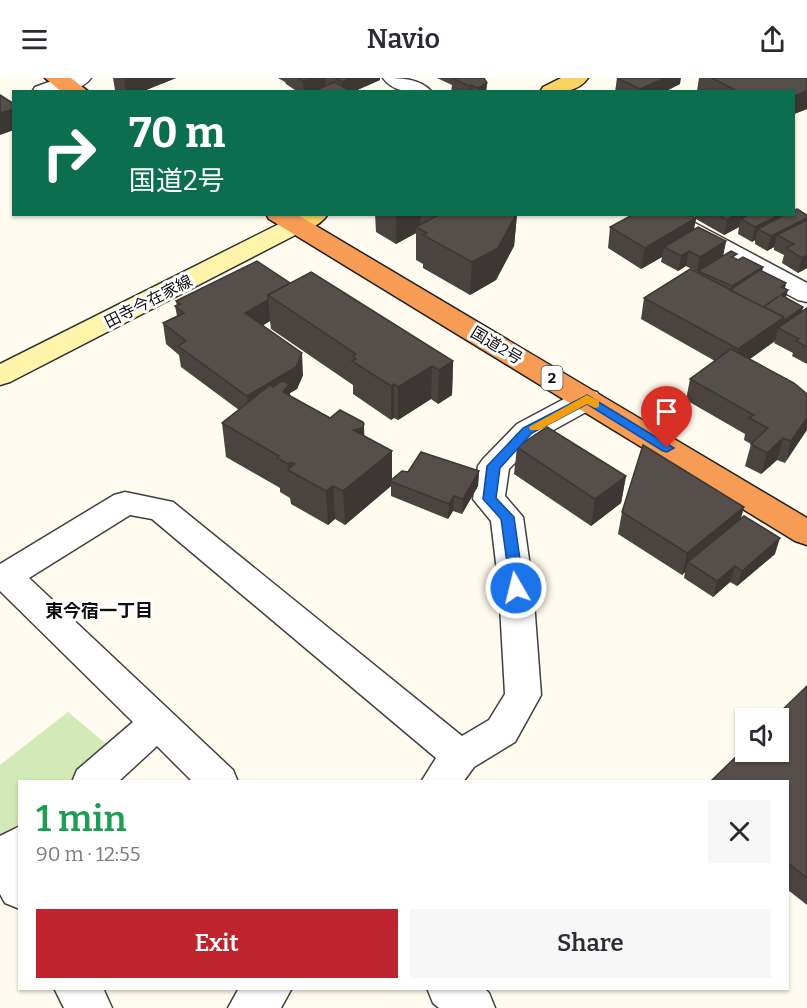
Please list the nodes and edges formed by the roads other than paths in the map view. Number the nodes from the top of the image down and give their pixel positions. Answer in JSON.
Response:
{"nodes":[{"id":1,"x":394,"y":78,"type":"edge"},
{"id":2,"x":577,"y":78,"type":"edge"},
{"id":3,"x":70,"y":83,"type":"edge"},
{"id":4,"x":50,"y":90,"type":"edge"},
{"id":5,"x":417,"y":90,"type":"edge"},
{"id":6,"x":555,"y":90,"type":"edge"},
{"id":7,"x":662,"y":216,"type":"edge"},
{"id":8,"x":297,"y":218,"type":"edge"},
{"id":9,"x":807,"y":294,"type":"edge"},
{"id":10,"x":0,"y":376,"type":"edge"},
{"id":11,"x":587,"y":399,"type":"junction"},
{"id":12,"x":807,"y":533,"type":"edge"},
{"id":13,"x":158,"y":723,"type":"junction"},
{"id":14,"x":450,"y":769,"type":"edge"},
{"id":15,"x":93,"y":780,"type":"edge"},
{"id":16,"x":217,"y":780,"type":"edge"},
{"id":17,"x":18,"y":846,"type":"edge"},
{"id":18,"x":18,"y":888,"type":"edge"},
{"id":19,"x":77,"y":990,"type":"edge"},
{"id":20,"x":268,"y":990,"type":"edge"},
{"id":21,"x":451,"y":990,"type":"edge"},
{"id":22,"x":90,"y":1008,"type":"edge"},
{"id":23,"x":250,"y":1008,"type":"edge"},
{"id":24,"x":473,"y":1008,"type":"edge"}],
"edges":[{"from":1,"to":5,"type":"street"},
{"from":2,"to":6,"type":"main road"},
{"from":3,"to":4,"type":"street"},
{"from":7,"to":9,"type":"street"},
{"from":8,"to":10,"type":"main road","name":"田寺今在家線"},
{"from":8,"to":11,"type":"highway","name":"国道2号","number":"2"},
{"from":11,"to":12,"type":"highway","name":"国道2号","number":"2"},
{"from":11,"to":14,"type":"street"},
{"from":13,"to":14,"type":"street"},
{"from":13,"to":15,"type":"street"},
{"from":13,"to":16,"type":"street"},
{"from":17,"to":18,"type":"street"},
{"from":19,"to":22,"type":"street"},
{"from":20,"to":23,"type":"street"},
{"from":21,"to":24,"type":"street"}]}
